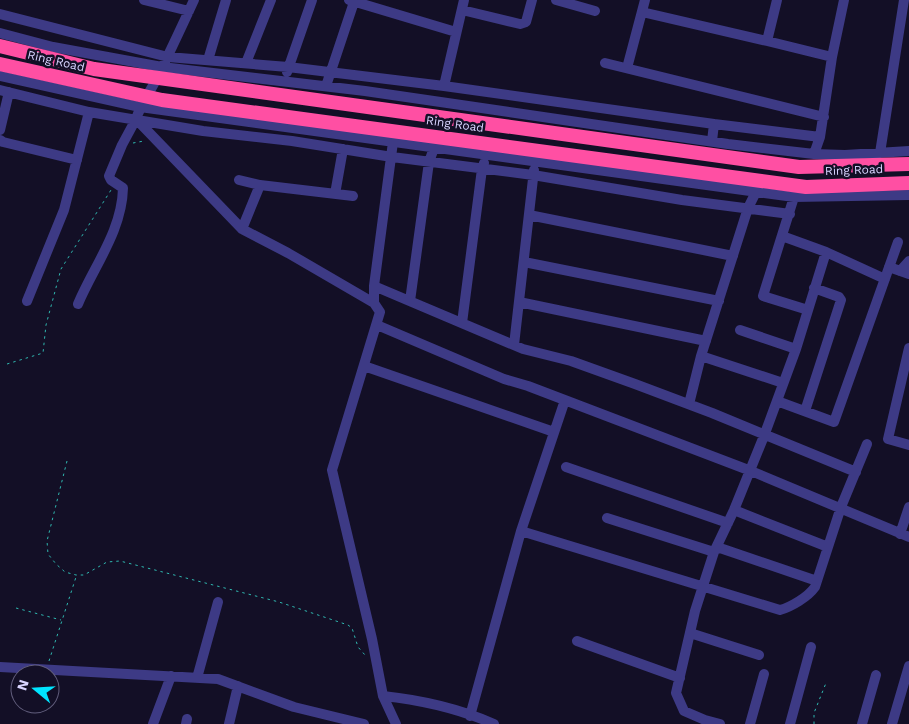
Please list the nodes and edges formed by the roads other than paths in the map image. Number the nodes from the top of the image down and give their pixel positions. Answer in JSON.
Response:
{"nodes":[{"id":1,"x":144,"y":0,"type":"edge"},
{"id":2,"x":194,"y":0,"type":"edge"},
{"id":3,"x":226,"y":0,"type":"edge"},
{"id":4,"x":271,"y":0,"type":"edge"},
{"id":5,"x":312,"y":0,"type":"edge"},
{"id":6,"x":532,"y":0,"type":"edge"},
{"id":7,"x":556,"y":0,"type":"edge"},
{"id":8,"x":645,"y":0,"type":"edge"},
{"id":9,"x":777,"y":0,"type":"edge"},
{"id":10,"x":844,"y":0,"type":"edge"},
{"id":11,"x":904,"y":0,"type":"edge"},
{"id":12,"x":352,"y":1,"type":"edge"},
{"id":13,"x":463,"y":5,"type":"edge"},
{"id":14,"x":189,"y":11,"type":"junction"},
{"id":15,"x":595,"y":11,"type":"dead end"},
{"id":16,"x":642,"y":12,"type":"junction"},
{"id":17,"x":0,"y":14,"type":"edge"},
{"id":18,"x":456,"y":32,"type":"junction"},
{"id":19,"x":0,"y":33,"type":"edge"},
{"id":20,"x":767,"y":41,"type":"junction"},
{"id":21,"x":0,"y":46,"type":"edge"},
{"id":22,"x":168,"y":57,"type":"junction"},
{"id":23,"x":832,"y":58,"type":"junction"},
{"id":24,"x":208,"y":60,"type":"junction"},
{"id":25,"x":605,"y":63,"type":"dead end"},
{"id":26,"x":0,"y":64,"type":"edge"},
{"id":27,"x":246,"y":64,"type":"junction"},
{"id":28,"x":288,"y":67,"type":"junction"},
{"id":29,"x":627,"y":68,"type":"junction"},
{"id":30,"x":160,"y":72,"type":"junction"},
{"id":31,"x":331,"y":72,"type":"junction"},
{"id":32,"x":0,"y":76,"type":"edge"},
{"id":33,"x":286,"y":82,"type":"junction"},
{"id":34,"x":326,"y":86,"type":"junction"},
{"id":35,"x":444,"y":86,"type":"junction"},
{"id":36,"x":5,"y":91,"type":"edge"},
{"id":37,"x":548,"y":101,"type":"junction"},
{"id":38,"x":144,"y":102,"type":"junction"},
{"id":39,"x":606,"y":109,"type":"junction"},
{"id":40,"x":89,"y":112,"type":"junction"},
{"id":41,"x":546,"y":116,"type":"junction"},
{"id":42,"x":824,"y":117,"type":"junction"},
{"id":43,"x":136,"y":119,"type":"junction"},
{"id":44,"x":714,"y":124,"type":"junction"},
{"id":45,"x":604,"y":125,"type":"junction"},
{"id":46,"x":0,"y":130,"type":"edge"},
{"id":47,"x":820,"y":137,"type":"junction"},
{"id":48,"x":0,"y":140,"type":"edge"},
{"id":49,"x":712,"y":141,"type":"junction"},
{"id":50,"x":394,"y":142,"type":"junction"},
{"id":51,"x":434,"y":148,"type":"junction"},
{"id":52,"x":343,"y":150,"type":"junction"},
{"id":53,"x":909,"y":151,"type":"edge"},
{"id":54,"x":880,"y":153,"type":"junction"},
{"id":55,"x":814,"y":154,"type":"junction"},
{"id":56,"x":487,"y":155,"type":"junction"},
{"id":57,"x":392,"y":157,"type":"junction"},
{"id":58,"x":77,"y":160,"type":"junction"},
{"id":59,"x":429,"y":162,"type":"junction"},
{"id":60,"x":535,"y":162,"type":"junction"},
{"id":61,"x":909,"y":164,"type":"edge"},
{"id":62,"x":482,"y":169,"type":"junction"},
{"id":63,"x":533,"y":175,"type":"junction"},
{"id":64,"x":239,"y":180,"type":"dead end"},
{"id":65,"x":909,"y":183,"type":"edge"},
{"id":66,"x":260,"y":186,"type":"junction"},
{"id":67,"x":756,"y":192,"type":"junction"},
{"id":68,"x":335,"y":194,"type":"junction"},
{"id":69,"x":909,"y":195,"type":"edge"},
{"id":70,"x":353,"y":196,"type":"dead end"},
{"id":71,"x":794,"y":197,"type":"junction"},
{"id":72,"x":748,"y":208,"type":"junction"},
{"id":73,"x":790,"y":214,"type":"junction"},
{"id":74,"x":529,"y":215,"type":"junction"},
{"id":75,"x":242,"y":229,"type":"junction"},
{"id":76,"x":782,"y":236,"type":"junction"},
{"id":77,"x":898,"y":242,"type":"dead end"},
{"id":78,"x":826,"y":252,"type":"junction"},
{"id":79,"x":733,"y":256,"type":"junction"},
{"id":80,"x":909,"y":261,"type":"edge"},
{"id":81,"x":524,"y":262,"type":"junction"},
{"id":82,"x":889,"y":267,"type":"junction"},
{"id":83,"x":905,"y":273,"type":"edge"},
{"id":84,"x":885,"y":279,"type":"junction"},
{"id":85,"x":374,"y":286,"type":"junction"},
{"id":86,"x":814,"y":288,"type":"junction"},
{"id":87,"x":361,"y":295,"type":"junction"},
{"id":88,"x":27,"y":301,"type":"dead end"},
{"id":89,"x":410,"y":301,"type":"junction"},
{"id":90,"x":719,"y":301,"type":"junction"},
{"id":91,"x":519,"y":302,"type":"junction"},
{"id":92,"x":374,"y":303,"type":"junction"},
{"id":93,"x":78,"y":304,"type":"dead end"},
{"id":94,"x":808,"y":310,"type":"junction"},
{"id":95,"x":462,"y":323,"type":"junction"},
{"id":96,"x":377,"y":325,"type":"junction"},
{"id":97,"x":740,"y":330,"type":"dead end"},
{"id":98,"x":706,"y":341,"type":"junction"},
{"id":99,"x":514,"y":345,"type":"junction"},
{"id":100,"x":909,"y":348,"type":"edge"},
{"id":101,"x":796,"y":349,"type":"junction"},
{"id":102,"x":701,"y":356,"type":"junction"},
{"id":103,"x":364,"y":366,"type":"junction"},
{"id":104,"x":784,"y":383,"type":"junction"},
{"id":105,"x":565,"y":400,"type":"junction"},
{"id":106,"x":777,"y":401,"type":"junction"},
{"id":107,"x":689,"y":404,"type":"junction"},
{"id":108,"x":804,"y":411,"type":"junction"},
{"id":109,"x":554,"y":432,"type":"junction"},
{"id":110,"x":764,"y":436,"type":"junction"},
{"id":111,"x":867,"y":444,"type":"dead end"},
{"id":112,"x":909,"y":445,"type":"edge"},
{"id":113,"x":566,"y":467,"type":"dead end"},
{"id":114,"x":751,"y":471,"type":"junction"},
{"id":115,"x":856,"y":472,"type":"junction"},
{"id":116,"x":909,"y":506,"type":"edge"},
{"id":117,"x":840,"y":507,"type":"junction"},
{"id":118,"x":734,"y":510,"type":"junction"},
{"id":119,"x":607,"y":518,"type":"dead end"},
{"id":120,"x":728,"y":523,"type":"junction"},
{"id":121,"x":521,"y":531,"type":"junction"},
{"id":122,"x":904,"y":536,"type":"edge"},
{"id":123,"x":828,"y":547,"type":"junction"},
{"id":124,"x":716,"y":549,"type":"junction"},
{"id":125,"x":817,"y":581,"type":"junction"},
{"id":126,"x":703,"y":586,"type":"junction"},
{"id":127,"x":218,"y":602,"type":"dead end"},
{"id":128,"x":690,"y":633,"type":"junction"},
{"id":129,"x":577,"y":641,"type":"dead end"},
{"id":130,"x":811,"y":647,"type":"dead end"},
{"id":131,"x":759,"y":655,"type":"dead end"},
{"id":132,"x":909,"y":666,"type":"edge"},
{"id":133,"x":0,"y":667,"type":"edge"},
{"id":134,"x":764,"y":674,"type":"dead end"},
{"id":135,"x":876,"y":675,"type":"dead end"},
{"id":136,"x":171,"y":676,"type":"junction"},
{"id":137,"x":197,"y":678,"type":"junction"},
{"id":138,"x":680,"y":678,"type":"junction"},
{"id":139,"x":238,"y":686,"type":"junction"},
{"id":140,"x":383,"y":696,"type":"junction"},
{"id":141,"x":470,"y":716,"type":"junction"},
{"id":142,"x":704,"y":722,"type":"edge"},
{"id":143,"x":154,"y":724,"type":"edge"},
{"id":144,"x":229,"y":724,"type":"edge"},
{"id":145,"x":364,"y":724,"type":"edge"},
{"id":146,"x":396,"y":724,"type":"edge"},
{"id":147,"x":494,"y":724,"type":"edge"},
{"id":148,"x":720,"y":724,"type":"edge"},
{"id":149,"x":750,"y":724,"type":"edge"},
{"id":150,"x":790,"y":724,"type":"edge"},
{"id":151,"x":862,"y":724,"type":"edge"},
{"id":152,"x":892,"y":724,"type":"edge"}],
"edges":[{"from":1,"to":14,"type":"street"},
{"from":2,"to":14,"type":"street"},
{"from":3,"to":24,"type":"street"},
{"from":4,"to":27,"type":"street"},
{"from":5,"to":28,"type":"street"},
{"from":6,"to":13,"type":"street"},
{"from":7,"to":15,"type":"street"},
{"from":8,"to":16,"type":"street"},
{"from":9,"to":20,"type":"street"},
{"from":10,"to":23,"type":"street"},
{"from":11,"to":54,"type":"street"},
{"from":12,"to":18,"type":"street"},
{"from":12,"to":31,"type":"street"},
{"from":13,"to":18,"type":"street"},
{"from":14,"to":22,"type":"street"},
{"from":16,"to":20,"type":"street"},
{"from":16,"to":29,"type":"street"},
{"from":17,"to":22,"type":"street"},
{"from":18,"to":35,"type":"street"},
{"from":19,"to":30,"type":"street"},
{"from":20,"to":23,"type":"street"},
{"from":21,"to":30,"type":"highway","name":"Ring Road"},
{"from":22,"to":24,"type":"street"},
{"from":22,"to":30,"type":"street"},
{"from":23,"to":42,"type":"street"},
{"from":24,"to":27,"type":"street"},
{"from":25,"to":29,"type":"street"},
{"from":26,"to":38,"type":"highway","name":"Ring Road"},
{"from":27,"to":28,"type":"street"},
{"from":28,"to":31,"type":"street"},
{"from":28,"to":33,"type":"street"},
{"from":29,"to":42,"type":"street"},
{"from":30,"to":33,"type":"street"},
{"from":30,"to":38,"type":"street"},
{"from":30,"to":61,"type":"highway","name":"Ring Road"},
{"from":31,"to":34,"type":"street"},
{"from":31,"to":35,"type":"street"},
{"from":32,"to":38,"type":"street"},
{"from":33,"to":34,"type":"street"},
{"from":34,"to":41,"type":"street"},
{"from":35,"to":37,"type":"street"},
{"from":36,"to":40,"type":"street"},
{"from":36,"to":46,"type":"street"},
{"from":37,"to":39,"type":"street"},
{"from":37,"to":41,"type":"street"},
{"from":38,"to":43,"type":"street"},
{"from":38,"to":50,"type":"street"},
{"from":38,"to":65,"type":"highway","name":"Ring Road"},
{"from":39,"to":44,"type":"street"},
{"from":39,"to":45,"type":"street"},
{"from":40,"to":43,"type":"street"},
{"from":40,"to":58,"type":"street"},
{"from":41,"to":45,"type":"street"},
{"from":42,"to":47,"type":"street"},
{"from":43,"to":52,"type":"street"},
{"from":43,"to":75,"type":"street"},
{"from":43,"to":93,"type":"street"},
{"from":44,"to":47,"type":"street"},
{"from":44,"to":49,"type":"street"},
{"from":45,"to":49,"type":"street"},
{"from":47,"to":55,"type":"street"},
{"from":48,"to":58,"type":"street"},
{"from":49,"to":55,"type":"street"},
{"from":50,"to":51,"type":"street"},
{"from":50,"to":57,"type":"street"},
{"from":51,"to":56,"type":"street"},
{"from":51,"to":59,"type":"street"},
{"from":52,"to":57,"type":"street"},
{"from":52,"to":68,"type":"street"},
{"from":53,"to":54,"type":"street"},
{"from":54,"to":55,"type":"street"},
{"from":56,"to":60,"type":"street"},
{"from":56,"to":62,"type":"street"},
{"from":57,"to":59,"type":"street"},
{"from":57,"to":85,"type":"street"},
{"from":58,"to":88,"type":"street"},
{"from":59,"to":62,"type":"street"},
{"from":59,"to":89,"type":"street"},
{"from":60,"to":63,"type":"street"},
{"from":60,"to":67,"type":"street"},
{"from":62,"to":63,"type":"street"},
{"from":62,"to":95,"type":"street"},
{"from":63,"to":72,"type":"street"},
{"from":63,"to":74,"type":"street"},
{"from":64,"to":66,"type":"street"},
{"from":66,"to":68,"type":"street"},
{"from":66,"to":75,"type":"street"},
{"from":67,"to":71,"type":"street"},
{"from":67,"to":72,"type":"street"},
{"from":68,"to":70,"type":"street"},
{"from":69,"to":71,"type":"street"},
{"from":71,"to":73,"type":"street"},
{"from":72,"to":73,"type":"street"},
{"from":72,"to":79,"type":"street"},
{"from":73,"to":76,"type":"street"},
{"from":74,"to":79,"type":"street"},
{"from":74,"to":81,"type":"street"},
{"from":75,"to":87,"type":"street"},
{"from":76,"to":78,"type":"street"},
{"from":76,"to":94,"type":"street"},
{"from":77,"to":82,"type":"street"},
{"from":78,"to":84,"type":"street"},
{"from":78,"to":86,"type":"street"},
{"from":79,"to":90,"type":"street"},
{"from":80,"to":83,"type":"street"},
{"from":81,"to":90,"type":"street"},
{"from":81,"to":91,"type":"street"},
{"from":82,"to":83,"type":"street"},
{"from":82,"to":84,"type":"street"},
{"from":84,"to":108,"type":"street"},
{"from":85,"to":87,"type":"street"},
{"from":85,"to":89,"type":"street"},
{"from":85,"to":92,"type":"street"},
{"from":86,"to":94,"type":"street"},
{"from":86,"to":108,"type":"street"},
{"from":87,"to":92,"type":"street"},
{"from":89,"to":95,"type":"street"},
{"from":90,"to":98,"type":"street"},
{"from":91,"to":98,"type":"street"},
{"from":91,"to":99,"type":"street"},
{"from":92,"to":96,"type":"street"},
{"from":94,"to":101,"type":"street"},
{"from":95,"to":99,"type":"street"},
{"from":96,"to":103,"type":"street"},
{"from":96,"to":105,"type":"street"},
{"from":97,"to":101,"type":"street"},
{"from":98,"to":102,"type":"street"},
{"from":99,"to":107,"type":"street"},
{"from":100,"to":112,"type":"street"},
{"from":101,"to":104,"type":"street"},
{"from":102,"to":104,"type":"street"},
{"from":102,"to":107,"type":"street"},
{"from":103,"to":109,"type":"street"},
{"from":103,"to":140,"type":"street"},
{"from":104,"to":106,"type":"street"},
{"from":105,"to":109,"type":"street"},
{"from":105,"to":114,"type":"street"},
{"from":106,"to":108,"type":"street"},
{"from":106,"to":110,"type":"street"},
{"from":107,"to":110,"type":"street"},
{"from":109,"to":121,"type":"street"},
{"from":110,"to":114,"type":"street"},
{"from":110,"to":115,"type":"street"},
{"from":111,"to":115,"type":"street"},
{"from":113,"to":120,"type":"street"},
{"from":114,"to":117,"type":"street"},
{"from":114,"to":118,"type":"street"},
{"from":115,"to":117,"type":"street"},
{"from":116,"to":122,"type":"street"},
{"from":117,"to":122,"type":"street"},
{"from":117,"to":123,"type":"street"},
{"from":118,"to":120,"type":"street"},
{"from":118,"to":123,"type":"street"},
{"from":119,"to":124,"type":"street"},
{"from":120,"to":124,"type":"street"},
{"from":121,"to":126,"type":"street"},
{"from":121,"to":141,"type":"street"},
{"from":123,"to":125,"type":"street"},
{"from":124,"to":125,"type":"street"},
{"from":124,"to":126,"type":"street"},
{"from":125,"to":126,"type":"street"},
{"from":126,"to":128,"type":"street"},
{"from":127,"to":137,"type":"street"},
{"from":128,"to":131,"type":"street"},
{"from":128,"to":138,"type":"street"},
{"from":129,"to":138,"type":"street"},
{"from":130,"to":150,"type":"street"},
{"from":132,"to":152,"type":"street"},
{"from":133,"to":136,"type":"street"},
{"from":134,"to":149,"type":"street"},
{"from":135,"to":151,"type":"street"},
{"from":136,"to":137,"type":"street"},
{"from":136,"to":143,"type":"street"},
{"from":137,"to":139,"type":"street"},
{"from":138,"to":142,"type":"street"},
{"from":139,"to":144,"type":"street"},
{"from":139,"to":145,"type":"street"},
{"from":140,"to":141,"type":"street"},
{"from":140,"to":146,"type":"street"},
{"from":141,"to":147,"type":"street"},
{"from":142,"to":148,"type":"street"}]}
